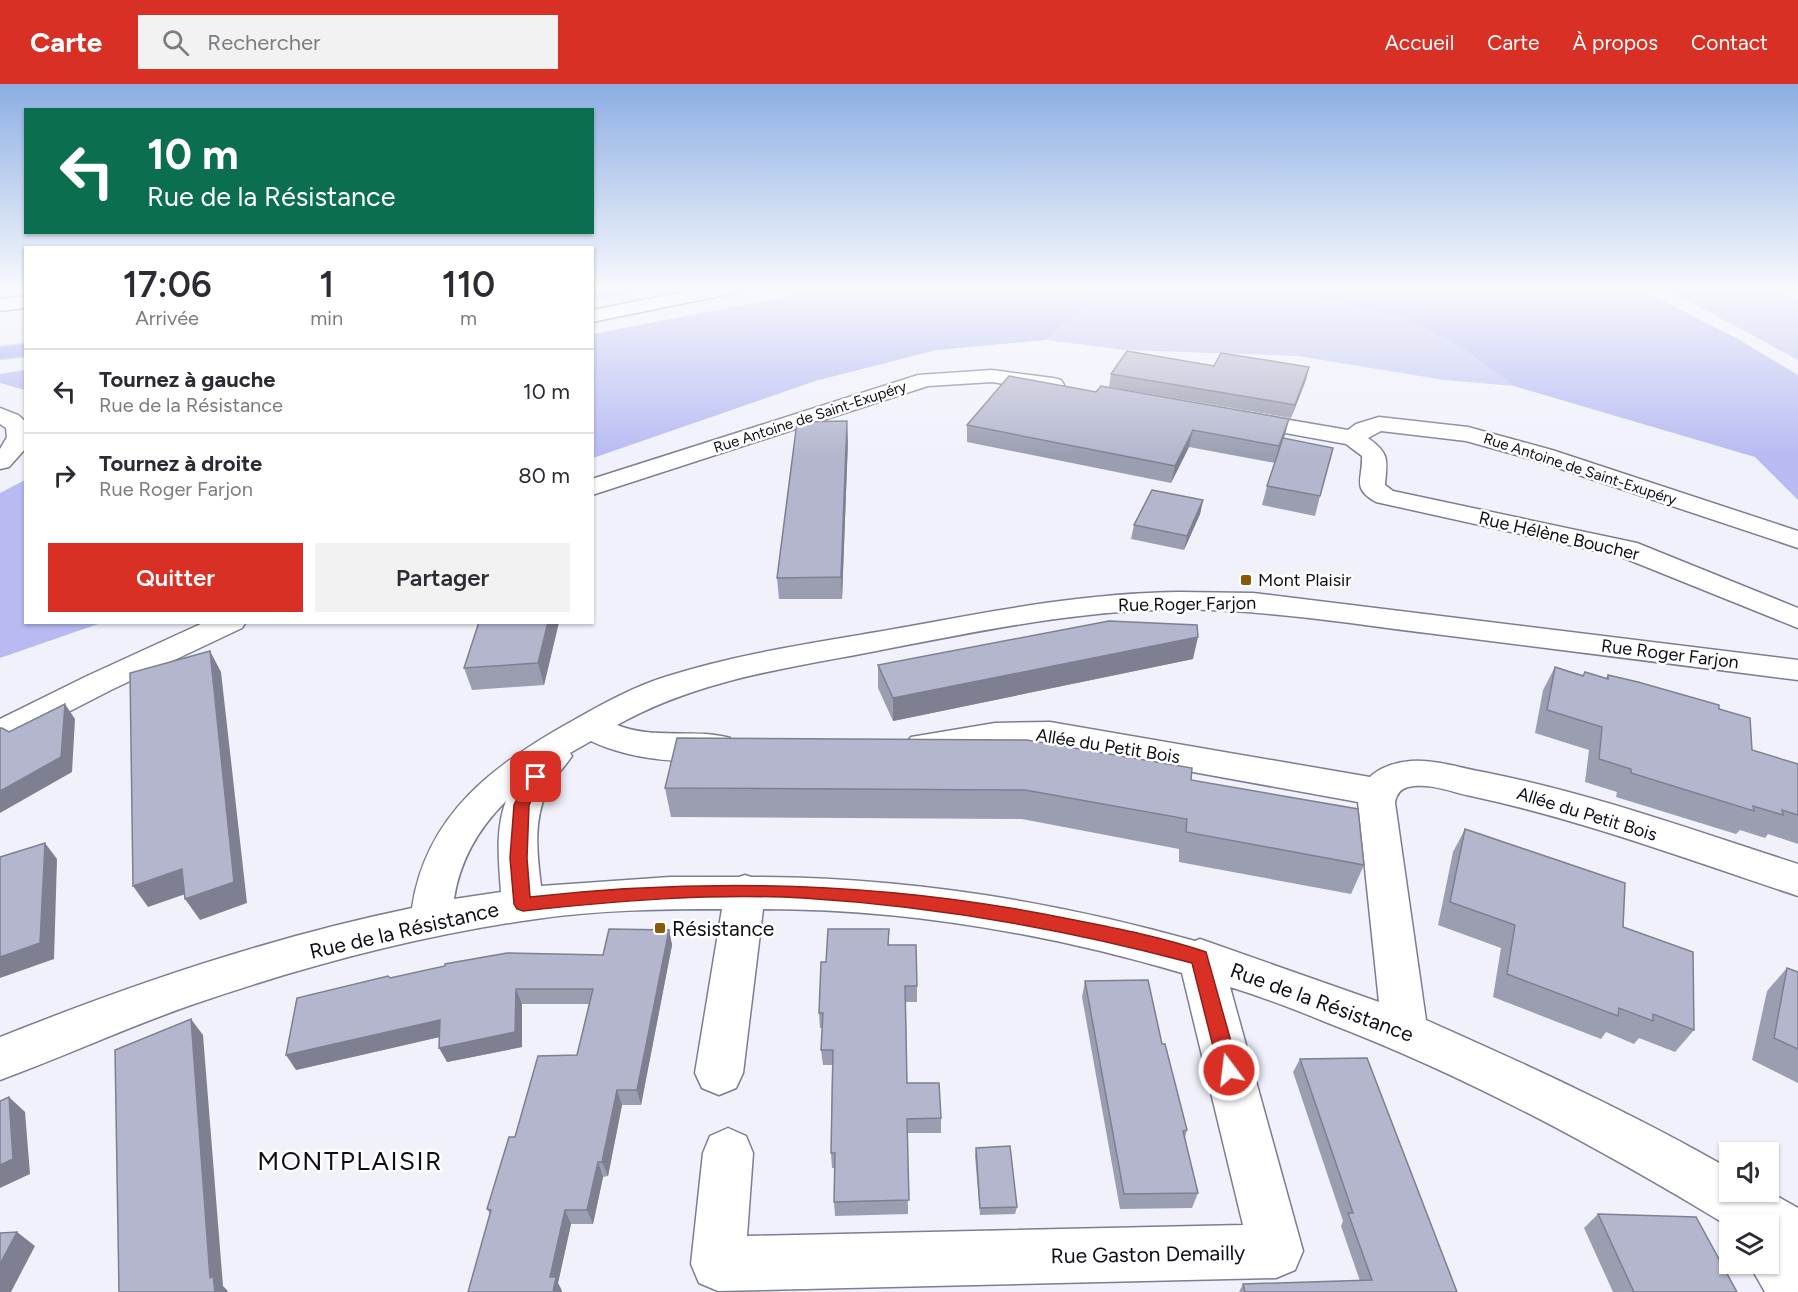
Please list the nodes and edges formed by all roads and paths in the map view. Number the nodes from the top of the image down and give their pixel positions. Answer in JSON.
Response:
{"nodes":[{"id":1,"x":24,"y":350,"type":"edge"},
{"id":2,"x":0,"y":353,"type":"edge"},
{"id":3,"x":1074,"y":389,"type":"edge"},
{"id":4,"x":0,"y":414,"type":"edge"},
{"id":5,"x":1225,"y":416,"type":"edge"},
{"id":6,"x":24,"y":418,"type":"edge"},
{"id":7,"x":1353,"y":438,"type":"junction"},
{"id":8,"x":24,"y":457,"type":"edge"},
{"id":9,"x":0,"y":464,"type":"edge"},
{"id":10,"x":594,"y":486,"type":"edge"},
{"id":11,"x":1798,"y":540,"type":"edge"},
{"id":12,"x":1798,"y":619,"type":"edge"},
{"id":13,"x":227,"y":624,"type":"edge"},
{"id":14,"x":1798,"y":670,"type":"edge"},
{"id":15,"x":590,"y":726,"type":"junction"},
{"id":16,"x":0,"y":733,"type":"edge"},
{"id":17,"x":747,"y":747,"type":"edge"},
{"id":18,"x":897,"y":747,"type":"edge"},
{"id":19,"x":1378,"y":792,"type":"junction"},
{"id":20,"x":1798,"y":880,"type":"edge"},
{"id":21,"x":745,"y":891,"type":"junction"},
{"id":22,"x":523,"y":904,"type":"junction"},
{"id":23,"x":431,"y":921,"type":"junction"},
{"id":24,"x":1200,"y":957,"type":"junction"},
{"id":25,"x":1405,"y":1031,"type":"junction"},
{"id":26,"x":0,"y":1059,"type":"edge"},
{"id":27,"x":719,"y":1073,"type":"dead end"},
{"id":28,"x":728,"y":1153,"type":"dead end"},
{"id":29,"x":1740,"y":1214,"type":"edge"},
{"id":30,"x":1779,"y":1232,"type":"edge"},
{"id":31,"x":1798,"y":1238,"type":"edge"},
{"id":32,"x":1779,"y":1263,"type":"edge"},
{"id":33,"x":716,"y":1278,"type":"edge"},
{"id":34,"x":1795,"y":1292,"type":"edge"}],
"edges":[{"from":1,"to":2,"type":"highway"},
{"from":3,"to":10,"type":"street","name":"Rue Antoine de Saint-Exupéry"},
{"from":4,"to":6,"type":"street"},
{"from":4,"to":9,"type":"street"},
{"from":5,"to":7,"type":"street"},
{"from":7,"to":11,"type":"street","name":"Rue Antoine de Saint-Exupéry"},
{"from":7,"to":12,"type":"street","name":"Rue Hélène Boucher"},
{"from":8,"to":9,"type":"street"},
{"from":13,"to":16,"type":"street"},
{"from":14,"to":15,"type":"street","name":"Rue Roger Farjon"},
{"from":15,"to":17,"type":"street"},
{"from":15,"to":22,"type":"street","name":"Rue Roger Farjon"},
{"from":15,"to":23,"type":"street","name":"Rue Roger Farjon"},
{"from":18,"to":19,"type":"street","name":"Allée du Petit Bois"},
{"from":19,"to":20,"type":"street","name":"Allée du Petit Bois"},
{"from":19,"to":25,"type":"street"},
{"from":21,"to":22,"type":"street","name":"Rue de la Résistance"},
{"from":21,"to":24,"type":"street","name":"Rue de la Résistance"},
{"from":21,"to":27,"type":"street"},
{"from":22,"to":23,"type":"street","name":"Rue de la Résistance"},
{"from":23,"to":26,"type":"street","name":"Rue de la Résistance"},
{"from":24,"to":25,"type":"street","name":"Rue de la Résistance"},
{"from":24,"to":33,"type":"street","name":"Rue Gaston Demailly"},
{"from":25,"to":29,"type":"street","name":"Rue de la Résistance"},
{"from":28,"to":33,"type":"street","name":"Rue Gaston Demailly"},
{"from":30,"to":31,"type":"street","name":"Rue de la Résistance"},
{"from":32,"to":34,"type":"street"}]}
